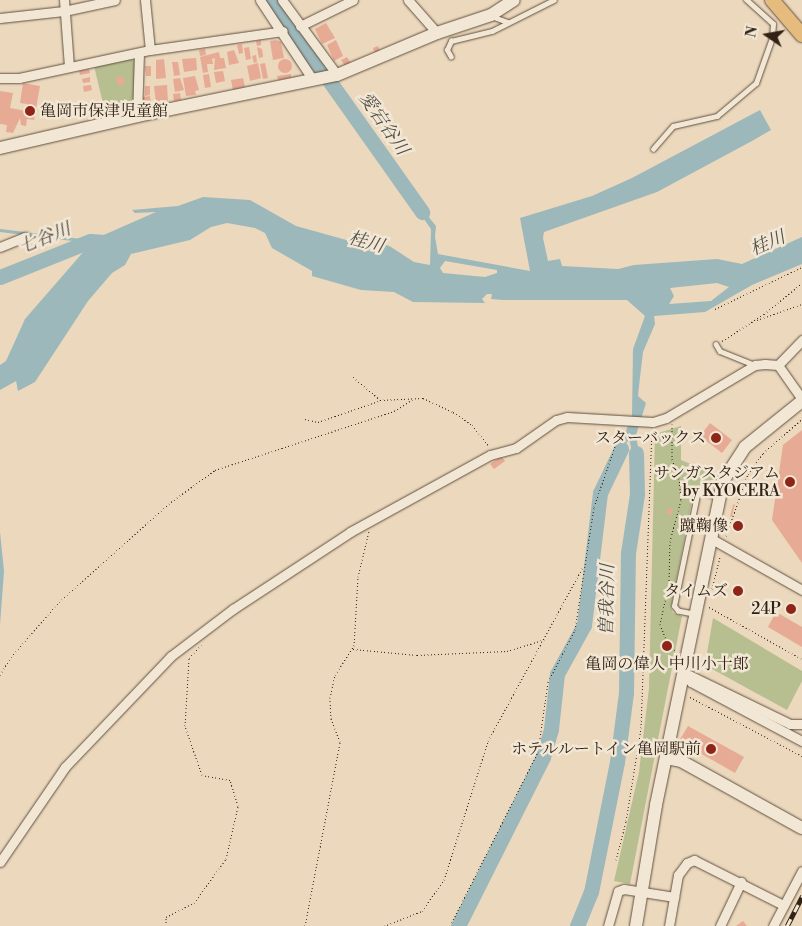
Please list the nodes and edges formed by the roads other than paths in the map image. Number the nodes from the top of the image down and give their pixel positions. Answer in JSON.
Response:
{"nodes":[{"id":1,"x":64,"y":0,"type":"edge"},
{"id":2,"x":114,"y":0,"type":"edge"},
{"id":3,"x":145,"y":0,"type":"edge"},
{"id":4,"x":260,"y":0,"type":"edge"},
{"id":5,"x":282,"y":0,"type":"edge"},
{"id":6,"x":353,"y":0,"type":"edge"},
{"id":7,"x":408,"y":0,"type":"edge"},
{"id":8,"x":514,"y":0,"type":"edge"},
{"id":9,"x":554,"y":0,"type":"edge"},
{"id":10,"x":746,"y":0,"type":"edge"},
{"id":11,"x":772,"y":0,"type":"edge"},
{"id":12,"x":64,"y":11,"type":"junction"},
{"id":13,"x":490,"y":15,"type":"junction"},
{"id":14,"x":0,"y":18,"type":"edge"},
{"id":15,"x":508,"y":22,"type":"junction"},
{"id":16,"x":300,"y":26,"type":"junction"},
{"id":17,"x":283,"y":31,"type":"junction"},
{"id":18,"x":438,"y":33,"type":"junction"},
{"id":19,"x":802,"y":35,"type":"edge"},
{"id":20,"x":150,"y":50,"type":"junction"},
{"id":21,"x":139,"y":54,"type":"junction"},
{"id":22,"x":450,"y":56,"type":"dead end"},
{"id":23,"x":69,"y":67,"type":"junction"},
{"id":24,"x":335,"y":75,"type":"junction"},
{"id":25,"x":0,"y":78,"type":"edge"},
{"id":26,"x":316,"y":79,"type":"junction"},
{"id":27,"x":137,"y":116,"type":"junction"},
{"id":28,"x":0,"y":148,"type":"edge"},
{"id":29,"x":653,"y":149,"type":"dead end"},
{"id":30,"x":25,"y":237,"type":"dead end"},
{"id":31,"x":0,"y":247,"type":"edge"},
{"id":32,"x":802,"y":340,"type":"edge"},
{"id":33,"x":716,"y":344,"type":"road end"},
{"id":34,"x":755,"y":364,"type":"junction"},
{"id":35,"x":778,"y":365,"type":"junction"},
{"id":36,"x":802,"y":400,"type":"edge"},
{"id":37,"x":719,"y":496,"type":"junction"},
{"id":38,"x":710,"y":538,"type":"junction"},
{"id":39,"x":802,"y":590,"type":"edge"},
{"id":40,"x":700,"y":615,"type":"junction"},
{"id":41,"x":683,"y":672,"type":"junction"},
{"id":42,"x":802,"y":724,"type":"edge"},
{"id":43,"x":802,"y":741,"type":"edge"},
{"id":44,"x":666,"y":758,"type":"junction"},
{"id":45,"x":802,"y":828,"type":"edge"},
{"id":46,"x":0,"y":862,"type":"edge"},
{"id":47,"x":802,"y":871,"type":"edge"},
{"id":48,"x":741,"y":882,"type":"junction"},
{"id":49,"x":641,"y":892,"type":"junction"},
{"id":50,"x":674,"y":897,"type":"junction"},
{"id":51,"x":783,"y":905,"type":"junction"},
{"id":52,"x":608,"y":926,"type":"edge"},
{"id":53,"x":636,"y":926,"type":"edge"},
{"id":54,"x":669,"y":926,"type":"edge"},
{"id":55,"x":720,"y":926,"type":"edge"},
{"id":56,"x":773,"y":926,"type":"edge"}],
"edges":[{"from":1,"to":12,"type":"street"},
{"from":2,"to":12,"type":"street"},
{"from":3,"to":20,"type":"street"},
{"from":4,"to":17,"type":"street"},
{"from":5,"to":16,"type":"street"},
{"from":6,"to":16,"type":"street"},
{"from":7,"to":18,"type":"street"},
{"from":8,"to":13,"type":"street"},
{"from":9,"to":15,"type":"lane"},
{"from":10,"to":29,"type":"lane"},
{"from":11,"to":19,"type":"main road"},
{"from":12,"to":14,"type":"street"},
{"from":12,"to":23,"type":"street"},
{"from":13,"to":15,"type":"lane"},
{"from":13,"to":18,"type":"street"},
{"from":15,"to":22,"type":"lane"},
{"from":16,"to":24,"type":"street"},
{"from":17,"to":20,"type":"street"},
{"from":17,"to":26,"type":"street"},
{"from":18,"to":24,"type":"street"},
{"from":20,"to":21,"type":"street"},
{"from":21,"to":23,"type":"street"},
{"from":21,"to":27,"type":"street"},
{"from":23,"to":25,"type":"street"},
{"from":24,"to":26,"type":"street"},
{"from":26,"to":27,"type":"street"},
{"from":27,"to":28,"type":"street"},
{"from":30,"to":31,"type":"street"},
{"from":32,"to":35,"type":"street"},
{"from":33,"to":34,"type":"lane"},
{"from":34,"to":35,"type":"street"},
{"from":34,"to":46,"type":"street"},
{"from":35,"to":36,"type":"street"},
{"from":36,"to":37,"type":"street"},
{"from":37,"to":38,"type":"street"},
{"from":37,"to":40,"type":"lane"},
{"from":38,"to":39,"type":"street"},
{"from":38,"to":40,"type":"street"},
{"from":40,"to":41,"type":"street"},
{"from":41,"to":42,"type":"street"},
{"from":41,"to":43,"type":"street"},
{"from":41,"to":44,"type":"street"},
{"from":44,"to":45,"type":"street"},
{"from":44,"to":49,"type":"street"},
{"from":47,"to":51,"type":"street"},
{"from":48,"to":50,"type":"street"},
{"from":48,"to":51,"type":"street"},
{"from":48,"to":55,"type":"street"},
{"from":49,"to":50,"type":"street"},
{"from":49,"to":52,"type":"street"},
{"from":49,"to":53,"type":"street"},
{"from":50,"to":54,"type":"street"},
{"from":51,"to":56,"type":"street"}]}
